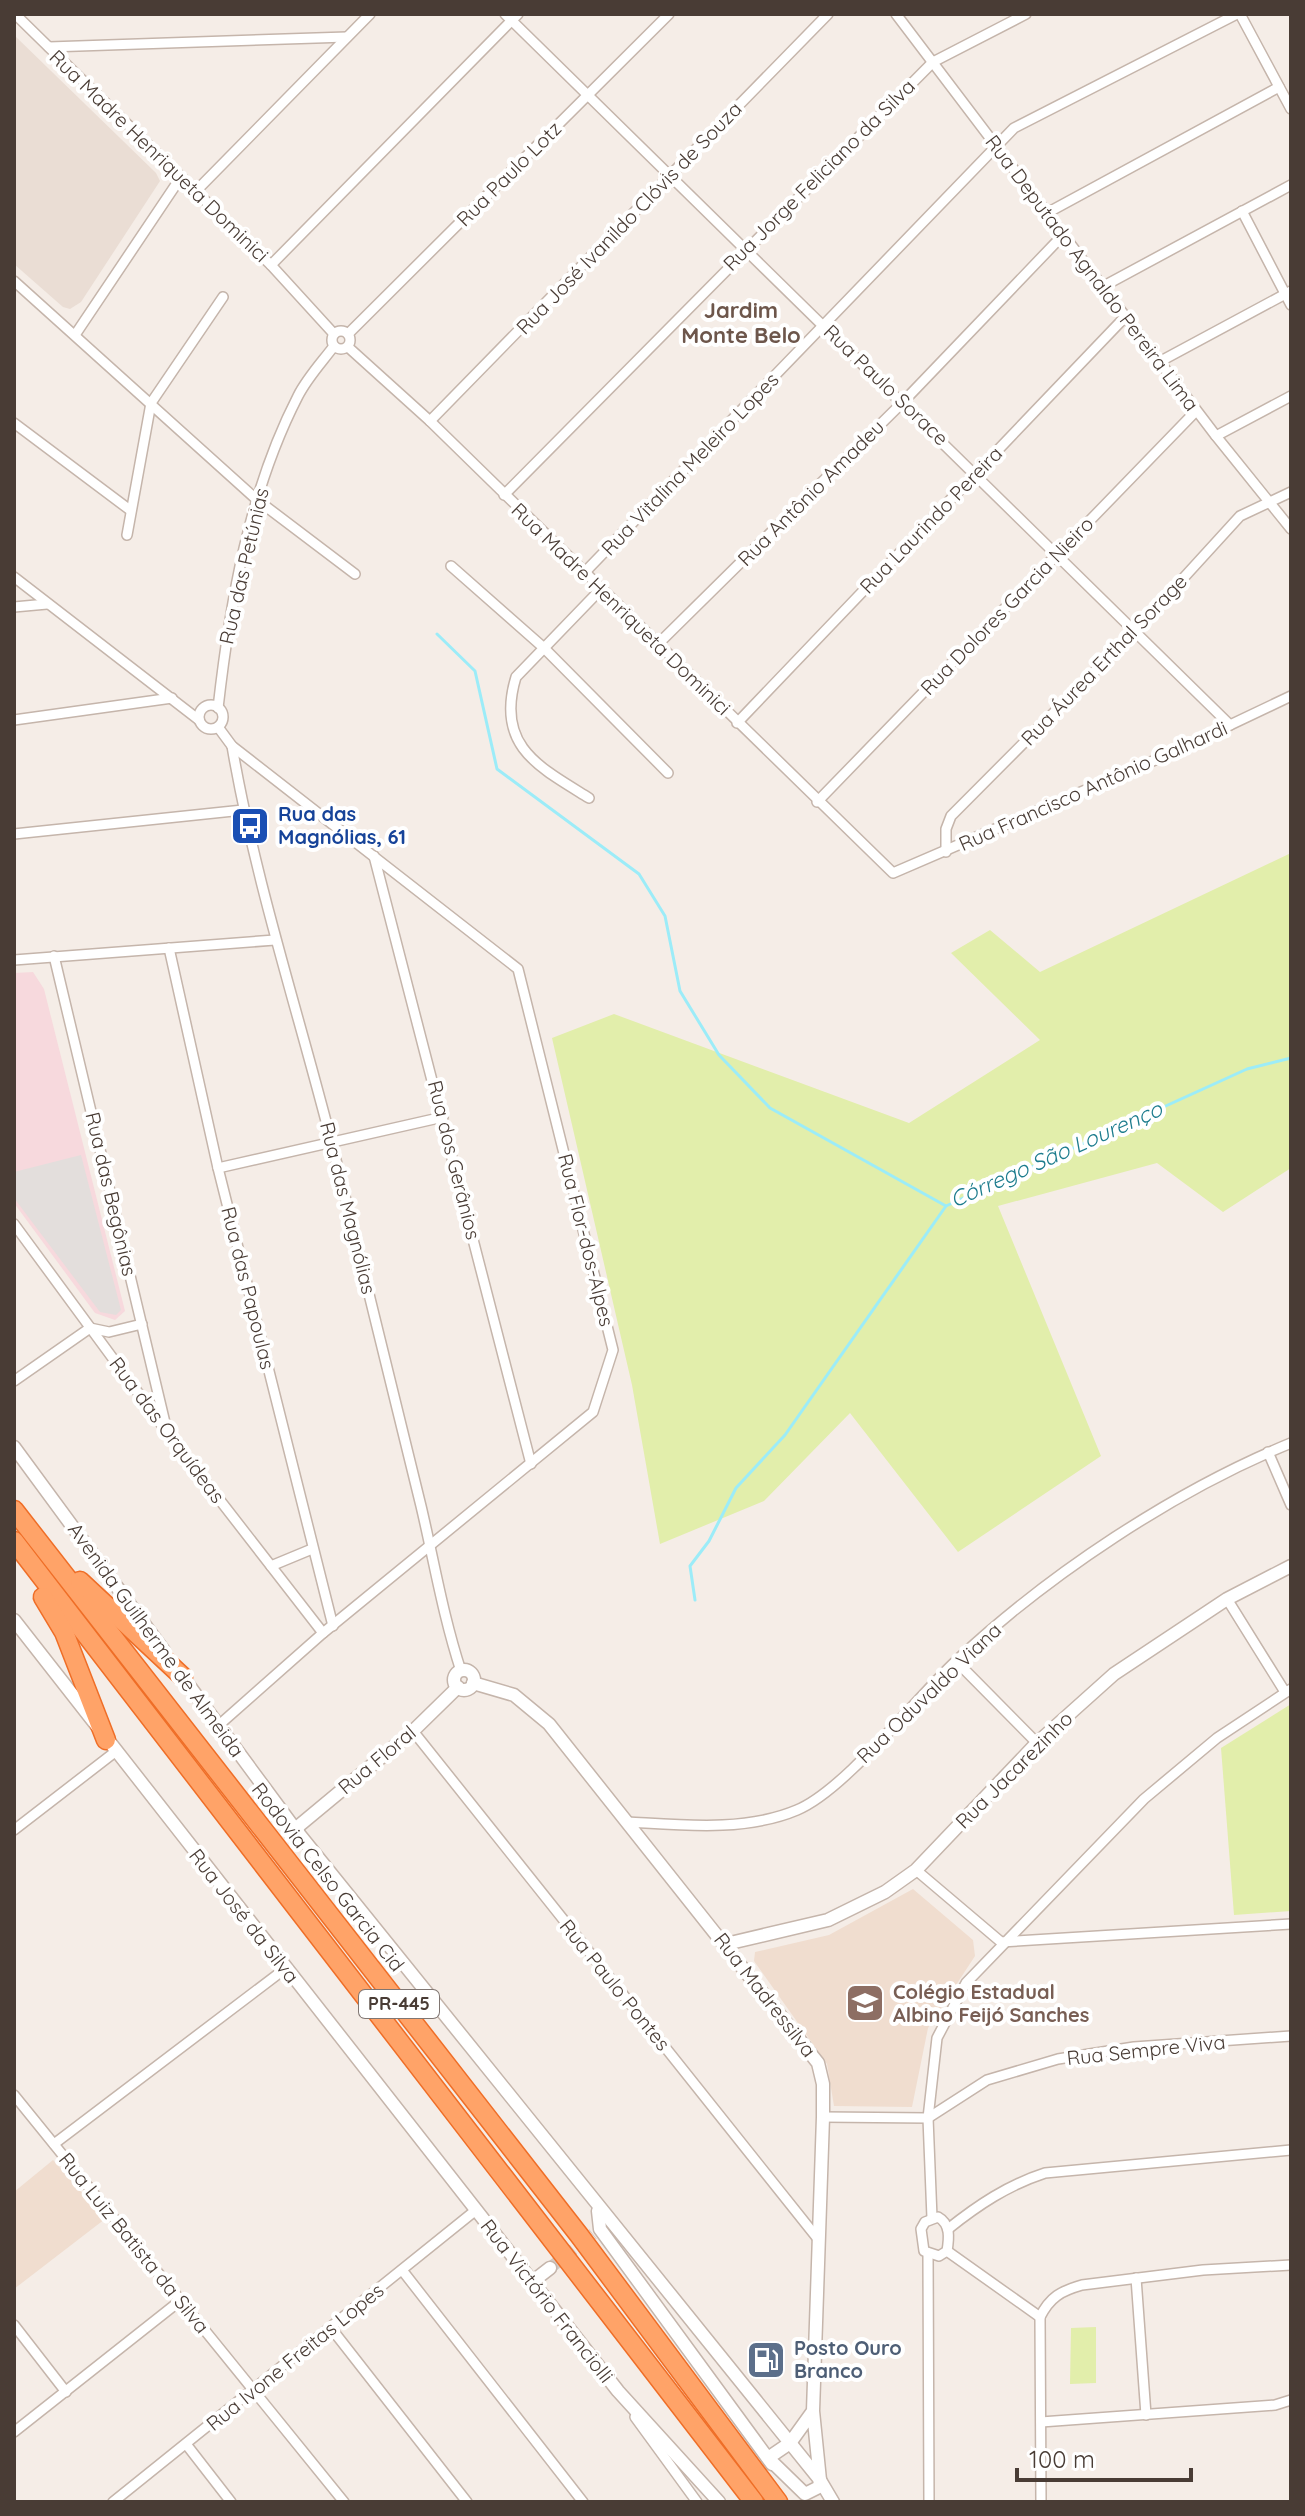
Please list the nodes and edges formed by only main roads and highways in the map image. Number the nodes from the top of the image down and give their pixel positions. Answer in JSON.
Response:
{"nodes":[{"id":1,"x":14,"y":1507,"type":"edge"},
{"id":2,"x":14,"y":1541,"type":"edge"},
{"id":3,"x":14,"y":1555,"type":"edge"},
{"id":4,"x":183,"y":1677,"type":"road end"},
{"id":5,"x":110,"y":1746,"type":"road end"},
{"id":6,"x":754,"y":2502,"type":"edge"},
{"id":7,"x":778,"y":2502,"type":"edge"}],
"edges":[{"from":1,"to":4,"type":"highway"},
{"from":1,"to":7,"type":"highway","name":"Rodovia Celso Garcia Cid","number":"PR-445"},
{"from":2,"to":6,"type":"highway","number":"PR-445"},
{"from":3,"to":5,"type":"highway"}]}
